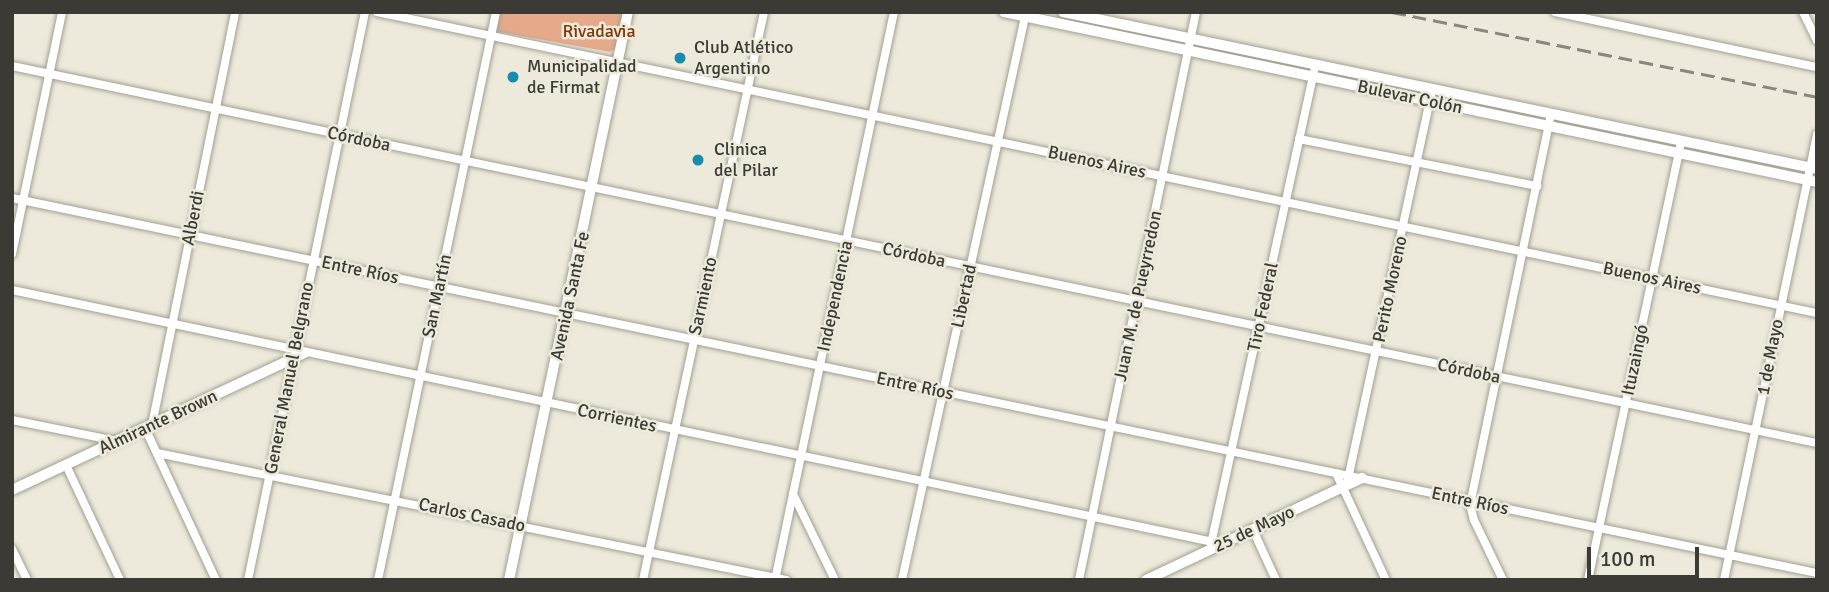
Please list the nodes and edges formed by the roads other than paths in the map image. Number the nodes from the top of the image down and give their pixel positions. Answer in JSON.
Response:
{"nodes":[{"id":1,"x":62,"y":12,"type":"edge"},
{"id":2,"x":235,"y":12,"type":"edge"},
{"id":3,"x":365,"y":12,"type":"edge"},
{"id":4,"x":377,"y":12,"type":"edge"},
{"id":5,"x":496,"y":12,"type":"edge"},
{"id":6,"x":628,"y":12,"type":"edge"},
{"id":7,"x":764,"y":12,"type":"edge"},
{"id":8,"x":894,"y":12,"type":"edge"},
{"id":9,"x":1004,"y":12,"type":"edge"},
{"id":10,"x":1063,"y":12,"type":"edge"},
{"id":11,"x":1196,"y":12,"type":"edge"},
{"id":12,"x":1555,"y":12,"type":"edge"},
{"id":13,"x":1605,"y":12,"type":"edge"},
{"id":14,"x":1803,"y":12,"type":"edge"},
{"id":15,"x":1026,"y":14,"type":"edge"},
{"id":16,"x":1603,"y":22,"type":"junction"},
{"id":17,"x":491,"y":36,"type":"junction"},
{"id":18,"x":1191,"y":38,"type":"junction"},
{"id":19,"x":1817,"y":41,"type":"edge"},
{"id":20,"x":1188,"y":50,"type":"junction"},
{"id":21,"x":619,"y":63,"type":"junction"},
{"id":22,"x":1315,"y":64,"type":"junction"},
{"id":23,"x":12,"y":66,"type":"edge"},
{"id":24,"x":1817,"y":67,"type":"edge"},
{"id":25,"x":49,"y":74,"type":"junction"},
{"id":26,"x":1312,"y":76,"type":"junction"},
{"id":27,"x":746,"y":89,"type":"junction"},
{"id":28,"x":1432,"y":89,"type":"junction"},
{"id":29,"x":1430,"y":101,"type":"junction"},
{"id":30,"x":215,"y":109,"type":"junction"},
{"id":31,"x":1552,"y":114,"type":"junction"},
{"id":32,"x":873,"y":116,"type":"junction"},
{"id":33,"x":1549,"y":126,"type":"junction"},
{"id":34,"x":340,"y":134,"type":"junction"},
{"id":35,"x":1817,"y":135,"type":"edge"},
{"id":36,"x":1299,"y":139,"type":"junction"},
{"id":37,"x":1681,"y":141,"type":"junction"},
{"id":38,"x":999,"y":142,"type":"junction"},
{"id":39,"x":1679,"y":153,"type":"junction"},
{"id":40,"x":465,"y":161,"type":"junction"},
{"id":41,"x":1417,"y":163,"type":"junction"},
{"id":42,"x":1812,"y":174,"type":"edge"},
{"id":43,"x":1163,"y":176,"type":"junction"},
{"id":44,"x":1537,"y":186,"type":"junction"},
{"id":45,"x":593,"y":188,"type":"junction"},
{"id":46,"x":12,"y":198,"type":"edge"},
{"id":47,"x":23,"y":200,"type":"junction"},
{"id":48,"x":1285,"y":201,"type":"junction"},
{"id":49,"x":720,"y":215,"type":"junction"},
{"id":50,"x":1404,"y":226,"type":"junction"},
{"id":51,"x":189,"y":234,"type":"junction"},
{"id":52,"x":847,"y":241,"type":"junction"},
{"id":53,"x":1523,"y":251,"type":"junction"},
{"id":54,"x":12,"y":254,"type":"edge"},
{"id":55,"x":313,"y":260,"type":"junction"},
{"id":56,"x":971,"y":267,"type":"junction"},
{"id":57,"x":1652,"y":278,"type":"junction"},
{"id":58,"x":439,"y":286,"type":"junction"},
{"id":59,"x":12,"y":290,"type":"edge"},
{"id":60,"x":1136,"y":302,"type":"junction"},
{"id":61,"x":1781,"y":305,"type":"junction"},
{"id":62,"x":566,"y":313,"type":"junction"},
{"id":63,"x":1817,"y":313,"type":"edge"},
{"id":64,"x":172,"y":324,"type":"junction"},
{"id":65,"x":1260,"y":328,"type":"junction"},
{"id":66,"x":694,"y":340,"type":"junction"},
{"id":67,"x":1377,"y":352,"type":"junction"},
{"id":68,"x":296,"y":354,"type":"junction"},
{"id":69,"x":820,"y":366,"type":"junction"},
{"id":70,"x":421,"y":377,"type":"junction"},
{"id":71,"x":1496,"y":377,"type":"junction"},
{"id":72,"x":943,"y":392,"type":"junction"},
{"id":73,"x":547,"y":403,"type":"junction"},
{"id":74,"x":1625,"y":404,"type":"junction"},
{"id":75,"x":12,"y":420,"type":"edge"},
{"id":76,"x":1111,"y":426,"type":"junction"},
{"id":77,"x":149,"y":427,"type":"junction"},
{"id":78,"x":675,"y":430,"type":"junction"},
{"id":79,"x":1755,"y":430,"type":"junction"},
{"id":80,"x":117,"y":441,"type":"junction"},
{"id":81,"x":1817,"y":443,"type":"edge"},
{"id":82,"x":1232,"y":451,"type":"junction"},
{"id":83,"x":157,"y":453,"type":"junction"},
{"id":84,"x":801,"y":456,"type":"junction"},
{"id":85,"x":66,"y":465,"type":"junction"},
{"id":86,"x":1336,"y":473,"type":"junction"},
{"id":87,"x":269,"y":474,"type":"junction"},
{"id":88,"x":1350,"y":476,"type":"junction"},
{"id":89,"x":1362,"y":478,"type":"junction"},
{"id":90,"x":923,"y":482,"type":"junction"},
{"id":91,"x":1343,"y":487,"type":"junction"},
{"id":92,"x":12,"y":490,"type":"edge"},
{"id":93,"x":793,"y":494,"type":"junction"},
{"id":94,"x":396,"y":500,"type":"junction"},
{"id":95,"x":1471,"y":501,"type":"junction"},
{"id":96,"x":1092,"y":517,"type":"junction"},
{"id":97,"x":521,"y":525,"type":"junction"},
{"id":98,"x":1599,"y":528,"type":"junction"},
{"id":99,"x":1253,"y":530,"type":"junction"},
{"id":100,"x":1215,"y":545,"type":"junction"},
{"id":101,"x":12,"y":549,"type":"edge"},
{"id":102,"x":649,"y":552,"type":"junction"},
{"id":103,"x":1729,"y":555,"type":"junction"},
{"id":104,"x":1817,"y":573,"type":"edge"},
{"id":105,"x":1162,"y":576,"type":"edge"},
{"id":106,"x":776,"y":579,"type":"edge"},
{"id":107,"x":27,"y":580,"type":"edge"},
{"id":108,"x":120,"y":580,"type":"edge"},
{"id":109,"x":216,"y":580,"type":"edge"},
{"id":110,"x":248,"y":580,"type":"edge"},
{"id":111,"x":378,"y":580,"type":"edge"},
{"id":112,"x":509,"y":580,"type":"edge"},
{"id":113,"x":643,"y":580,"type":"edge"},
{"id":114,"x":786,"y":580,"type":"edge"},
{"id":115,"x":835,"y":580,"type":"edge"},
{"id":116,"x":902,"y":580,"type":"edge"},
{"id":117,"x":1079,"y":580,"type":"edge"},
{"id":118,"x":1146,"y":580,"type":"edge"},
{"id":119,"x":1276,"y":580,"type":"edge"},
{"id":120,"x":1386,"y":580,"type":"edge"},
{"id":121,"x":1503,"y":580,"type":"edge"},
{"id":122,"x":1588,"y":580,"type":"edge"},
{"id":123,"x":1724,"y":580,"type":"edge"}],
"edges":[{"from":1,"to":25,"type":"street"},
{"from":2,"to":30,"type":"street","name":"Alberdi"},
{"from":3,"to":34,"type":"street","name":"General Manuel Belgrano"},
{"from":4,"to":17,"type":"street","name":"Buenos Aires"},
{"from":5,"to":17,"type":"street","name":"San Martín"},
{"from":6,"to":21,"type":"main road","name":"Avenida Santa Fe"},
{"from":7,"to":27,"type":"street","name":"Sarmiento"},
{"from":8,"to":32,"type":"street","name":"Independencia"},
{"from":9,"to":15,"type":"main road","name":"Bulevar Colón"},
{"from":10,"to":18,"type":"main road","name":"Bulevar Colón"},
{"from":11,"to":18,"type":"street","name":"Juan M. de Pueyrredon"},
{"from":12,"to":16,"type":"street"},
{"from":13,"to":16,"type":"street"},
{"from":14,"to":19,"type":"street"},
{"from":15,"to":20,"type":"main road","name":"Bulevar Colón"},
{"from":15,"to":38,"type":"street","name":"Libertad"},
{"from":16,"to":24,"type":"street"},
{"from":17,"to":21,"type":"street","name":"Buenos Aires"},
{"from":17,"to":40,"type":"street","name":"San Martín"},
{"from":18,"to":20,"type":"street","name":"Juan M. de Pueyrredon"},
{"from":18,"to":22,"type":"main road","name":"Bulevar Colón"},
{"from":20,"to":26,"type":"main road","name":"Bulevar Colón"},
{"from":20,"to":43,"type":"street","name":"Juan M. de Pueyrredon"},
{"from":21,"to":27,"type":"street","name":"Buenos Aires"},
{"from":21,"to":45,"type":"main road","name":"Avenida Santa Fe"},
{"from":22,"to":26,"type":"street","name":"Tiro Federal"},
{"from":22,"to":28,"type":"main road","name":"Bulevar Colón"},
{"from":23,"to":25,"type":"street","name":"Córdoba"},
{"from":25,"to":30,"type":"street","name":"Córdoba"},
{"from":25,"to":47,"type":"street"},
{"from":26,"to":29,"type":"main road","name":"Bulevar Colón"},
{"from":26,"to":36,"type":"street","name":"Tiro Federal"},
{"from":27,"to":32,"type":"street","name":"Buenos Aires"},
{"from":27,"to":49,"type":"street","name":"Sarmiento"},
{"from":28,"to":29,"type":"street","name":"Perito Moreno"},
{"from":28,"to":31,"type":"main road","name":"Bulevar Colón"},
{"from":29,"to":33,"type":"main road","name":"Bulevar Colón"},
{"from":29,"to":41,"type":"street","name":"Perito Moreno"},
{"from":30,"to":34,"type":"street","name":"Córdoba"},
{"from":30,"to":51,"type":"street","name":"Alberdi"},
{"from":31,"to":33,"type":"street"},
{"from":31,"to":37,"type":"main road","name":"Bulevar Colón"},
{"from":32,"to":38,"type":"street","name":"Buenos Aires"},
{"from":32,"to":52,"type":"street","name":"Independencia"},
{"from":33,"to":39,"type":"main road","name":"Bulevar Colón"},
{"from":33,"to":44,"type":"street"},
{"from":34,"to":40,"type":"street","name":"Córdoba"},
{"from":34,"to":55,"type":"street","name":"General Manuel Belgrano"},
{"from":35,"to":42,"type":"street","name":"1 de Mayo"},
{"from":36,"to":41,"type":"street"},
{"from":36,"to":48,"type":"street","name":"Tiro Federal"},
{"from":37,"to":39,"type":"street","name":"Ituzaingó"},
{"from":37,"to":42,"type":"main road","name":"Bulevar Colón"},
{"from":38,"to":43,"type":"street","name":"Buenos Aires"},
{"from":38,"to":56,"type":"street","name":"Libertad"},
{"from":39,"to":42,"type":"main road","name":"Bulevar Colón"},
{"from":39,"to":57,"type":"street","name":"Ituzaingó"},
{"from":40,"to":45,"type":"street","name":"Córdoba"},
{"from":40,"to":58,"type":"street","name":"San Martín"},
{"from":41,"to":44,"type":"street"},
{"from":41,"to":50,"type":"street","name":"Perito Moreno"},
{"from":42,"to":61,"type":"street","name":"1 de Mayo"},
{"from":43,"to":48,"type":"street","name":"Buenos Aires"},
{"from":43,"to":60,"type":"street","name":"Juan M. de Pueyrredon"},
{"from":44,"to":53,"type":"street"},
{"from":45,"to":49,"type":"street","name":"Córdoba"},
{"from":45,"to":62,"type":"main road","name":"Avenida Santa Fe"},
{"from":46,"to":47,"type":"street","name":"Entre Ríos"},
{"from":47,"to":51,"type":"street","name":"Entre Ríos"},
{"from":47,"to":54,"type":"street"},
{"from":48,"to":50,"type":"street","name":"Buenos Aires"},
{"from":48,"to":65,"type":"street","name":"Tiro Federal"},
{"from":49,"to":52,"type":"street","name":"Córdoba"},
{"from":49,"to":66,"type":"street","name":"Sarmiento"},
{"from":50,"to":53,"type":"street","name":"Buenos Aires"},
{"from":50,"to":67,"type":"street","name":"Perito Moreno"},
{"from":51,"to":55,"type":"street","name":"Entre Ríos"},
{"from":51,"to":64,"type":"street","name":"Alberdi"},
{"from":52,"to":56,"type":"street","name":"Córdoba"},
{"from":52,"to":69,"type":"street","name":"Independencia"},
{"from":53,"to":57,"type":"street","name":"Buenos Aires"},
{"from":53,"to":71,"type":"street"},
{"from":55,"to":58,"type":"street","name":"Entre Ríos"},
{"from":55,"to":68,"type":"street","name":"General Manuel Belgrano"},
{"from":56,"to":60,"type":"street","name":"Córdoba"},
{"from":56,"to":72,"type":"street","name":"Libertad"},
{"from":57,"to":61,"type":"street","name":"Buenos Aires"},
{"from":57,"to":74,"type":"street","name":"Ituzaingó"},
{"from":58,"to":62,"type":"street","name":"Entre Ríos"},
{"from":58,"to":70,"type":"street","name":"San Martín"},
{"from":59,"to":64,"type":"street","name":"Corrientes"},
{"from":60,"to":65,"type":"street","name":"Córdoba"},
{"from":60,"to":76,"type":"street","name":"Juan M. de Pueyrredon"},
{"from":61,"to":63,"type":"street","name":"Buenos Aires"},
{"from":61,"to":79,"type":"street","name":"1 de Mayo"},
{"from":62,"to":66,"type":"street","name":"Entre Ríos"},
{"from":62,"to":73,"type":"main road","name":"Avenida Santa Fe"},
{"from":64,"to":68,"type":"street","name":"Corrientes"},
{"from":64,"to":77,"type":"street","name":"Alberdi"},
{"from":65,"to":67,"type":"street","name":"Córdoba"},
{"from":65,"to":82,"type":"street","name":"Tiro Federal"},
{"from":66,"to":69,"type":"street","name":"Entre Ríos"},
{"from":66,"to":78,"type":"street","name":"Sarmiento"},
{"from":67,"to":71,"type":"street","name":"Córdoba"},
{"from":67,"to":88,"type":"street","name":"Perito Moreno"},
{"from":68,"to":70,"type":"street","name":"Corrientes"},
{"from":68,"to":77,"type":"main road","name":"Almirante Brown"},
{"from":68,"to":87,"type":"street","name":"General Manuel Belgrano"},
{"from":69,"to":72,"type":"street","name":"Entre Ríos"},
{"from":69,"to":84,"type":"street","name":"Independencia"},
{"from":70,"to":73,"type":"street","name":"Corrientes"},
{"from":70,"to":94,"type":"street","name":"San Martín"},
{"from":71,"to":74,"type":"street","name":"Córdoba"},
{"from":71,"to":95,"type":"street"},
{"from":72,"to":76,"type":"street","name":"Entre Ríos"},
{"from":72,"to":90,"type":"street","name":"Libertad"},
{"from":73,"to":78,"type":"street","name":"Corrientes"},
{"from":73,"to":97,"type":"main road","name":"Avenida Santa Fe"},
{"from":74,"to":79,"type":"street","name":"Córdoba"},
{"from":74,"to":98,"type":"street","name":"Ituzaingó"},
{"from":75,"to":80,"type":"street"},
{"from":76,"to":82,"type":"street","name":"Entre Ríos"},
{"from":76,"to":96,"type":"street","name":"Juan M. de Pueyrredon"},
{"from":77,"to":80,"type":"main road","name":"Almirante Brown"},
{"from":77,"to":83,"type":"street"},
{"from":78,"to":84,"type":"street","name":"Corrientes"},
{"from":78,"to":102,"type":"street","name":"Sarmiento"},
{"from":79,"to":81,"type":"street","name":"Córdoba"},
{"from":79,"to":103,"type":"street","name":"1 de Mayo"},
{"from":80,"to":85,"type":"main road","name":"Almirante Brown"},
{"from":82,"to":86,"type":"street","name":"Entre Ríos"},
{"from":82,"to":100,"type":"street","name":"Tiro Federal"},
{"from":83,"to":87,"type":"street","name":"Carlos Casado"},
{"from":83,"to":109,"type":"street"},
{"from":84,"to":90,"type":"street","name":"Corrientes"},
{"from":84,"to":93,"type":"street","name":"Independencia"},
{"from":85,"to":92,"type":"main road","name":"Almirante Brown"},
{"from":85,"to":108,"type":"street"},
{"from":86,"to":88,"type":"street","name":"Entre Ríos"},
{"from":86,"to":91,"type":"street"},
{"from":87,"to":94,"type":"street","name":"Carlos Casado"},
{"from":87,"to":110,"type":"street","name":"General Manuel Belgrano"},
{"from":88,"to":89,"type":"street","name":"Entre Ríos"},
{"from":88,"to":91,"type":"street","name":"Perito Moreno"},
{"from":89,"to":91,"type":"main road","name":"25 de Mayo"},
{"from":89,"to":95,"type":"street","name":"Entre Ríos"},
{"from":90,"to":96,"type":"street","name":"Corrientes"},
{"from":90,"to":116,"type":"street","name":"Libertad"},
{"from":91,"to":99,"type":"main road","name":"25 de Mayo"},
{"from":91,"to":120,"type":"street"},
{"from":93,"to":106,"type":"street","name":"Independencia"},
{"from":93,"to":115,"type":"street"},
{"from":94,"to":97,"type":"street","name":"Carlos Casado"},
{"from":94,"to":111,"type":"street","name":"San Martín"},
{"from":95,"to":98,"type":"street","name":"Entre Ríos"},
{"from":95,"to":121,"type":"street"},
{"from":96,"to":100,"type":"street","name":"Corrientes"},
{"from":96,"to":117,"type":"street","name":"Juan M. de Pueyrredon"},
{"from":97,"to":102,"type":"street","name":"Carlos Casado"},
{"from":97,"to":112,"type":"main road","name":"Avenida Santa Fe"},
{"from":98,"to":103,"type":"street","name":"Entre Ríos"},
{"from":98,"to":122,"type":"street","name":"Ituzaingó"},
{"from":99,"to":100,"type":"main road","name":"25 de Mayo"},
{"from":99,"to":119,"type":"street"},
{"from":100,"to":105,"type":"main road","name":"25 de Mayo"},
{"from":101,"to":107,"type":"street"},
{"from":102,"to":106,"type":"street","name":"Carlos Casado"},
{"from":102,"to":113,"type":"street","name":"Sarmiento"},
{"from":103,"to":104,"type":"street","name":"Entre Ríos"},
{"from":103,"to":123,"type":"street","name":"1 de Mayo"},
{"from":105,"to":118,"type":"main road","name":"25 de Mayo"},
{"from":106,"to":114,"type":"street","name":"Carlos Casado"}]}
